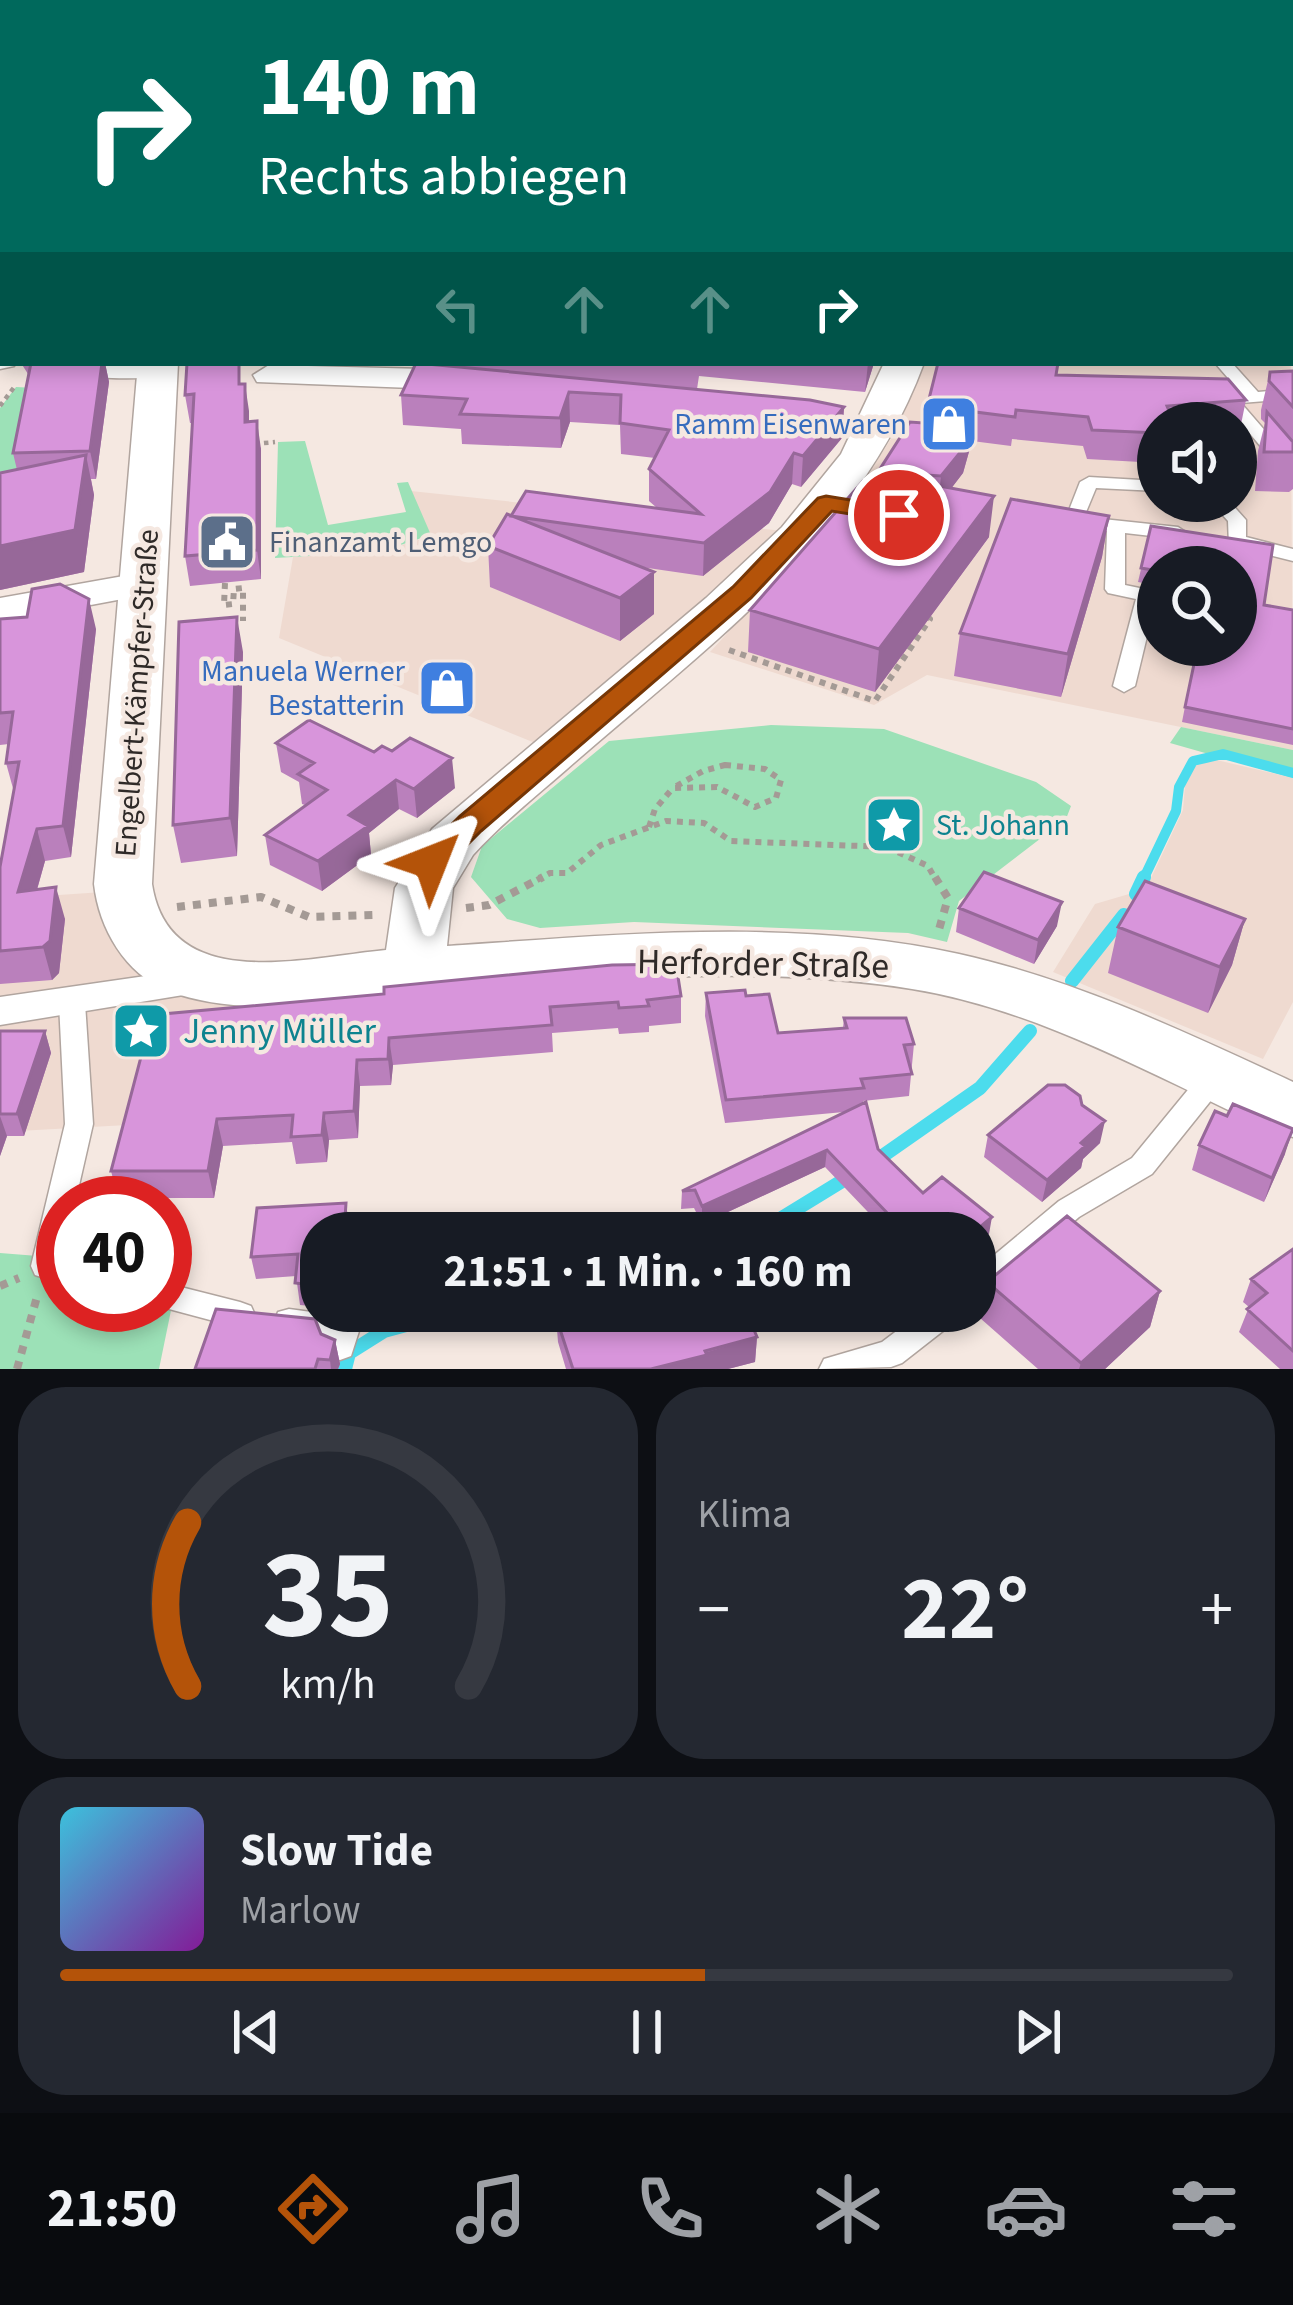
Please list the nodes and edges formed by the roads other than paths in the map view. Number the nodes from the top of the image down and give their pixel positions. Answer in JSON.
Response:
{"nodes":[{"id":1,"x":157,"y":366,"type":"edge"},
{"id":2,"x":903,"y":366,"type":"edge"},
{"id":3,"x":1225,"y":366,"type":"edge"},
{"id":4,"x":352,"y":370,"type":"edge"},
{"id":5,"x":269,"y":375,"type":"dead end"},
{"id":6,"x":499,"y":383,"type":"edge"},
{"id":7,"x":1293,"y":394,"type":"edge"},
{"id":8,"x":1254,"y":397,"type":"junction"},
{"id":9,"x":834,"y":418,"type":"edge"},
{"id":10,"x":883,"y":423,"type":"junction"},
{"id":11,"x":1293,"y":474,"type":"edge"},
{"id":12,"x":1137,"y":485,"type":"edge"},
{"id":13,"x":1235,"y":522,"type":"edge"},
{"id":14,"x":1116,"y":525,"type":"junction"},
{"id":15,"x":1216,"y":538,"type":"junction"},
{"id":16,"x":1293,"y":555,"type":"edge"},
{"id":17,"x":146,"y":584,"type":"junction"},
{"id":18,"x":0,"y":610,"type":"edge"},
{"id":19,"x":1124,"y":686,"type":"dead end"},
{"id":20,"x":417,"y":941,"type":"junction"},
{"id":21,"x":207,"y":980,"type":"junction"},
{"id":22,"x":72,"y":1003,"type":"junction"},
{"id":23,"x":0,"y":1012,"type":"edge"},
{"id":24,"x":1216,"y":1074,"type":"junction"},
{"id":25,"x":1293,"y":1111,"type":"edge"},
{"id":26,"x":70,"y":1176,"type":"edge"},
{"id":27,"x":996,"y":1270,"type":"edge"},
{"id":28,"x":192,"y":1303,"type":"edge"},
{"id":29,"x":918,"y":1332,"type":"edge"},
{"id":30,"x":340,"y":1346,"type":"edge"},
{"id":31,"x":835,"y":1369,"type":"edge"}],
"edges":[{"from":1,"to":17,"type":"street","name":"Engelbert-Kämpfer-Straße"},
{"from":2,"to":10,"type":"street"},
{"from":3,"to":8,"type":"lane"},
{"from":4,"to":5,"type":"street"},
{"from":4,"to":6,"type":"street"},
{"from":7,"to":8,"type":"lane"},
{"from":8,"to":11,"type":"lane"},
{"from":9,"to":10,"type":"street"},
{"from":10,"to":20,"type":"street"},
{"from":12,"to":14,"type":"lane"},
{"from":13,"to":15,"type":"lane"},
{"from":14,"to":15,"type":"lane"},
{"from":14,"to":19,"type":"lane"},
{"from":15,"to":16,"type":"lane"},
{"from":17,"to":18,"type":"street"},
{"from":17,"to":21,"type":"street","name":"Engelbert-Kämpfer-Straße"},
{"from":20,"to":21,"type":"street","name":"Herforder Straße"},
{"from":20,"to":24,"type":"street","name":"Herforder Straße"},
{"from":21,"to":22,"type":"street"},
{"from":22,"to":23,"type":"street"},
{"from":22,"to":26,"type":"lane"},
{"from":24,"to":25,"type":"street","name":"Herforder Straße"},
{"from":24,"to":27,"type":"lane"},
{"from":28,"to":30,"type":"lane"},
{"from":29,"to":31,"type":"lane"}]}
